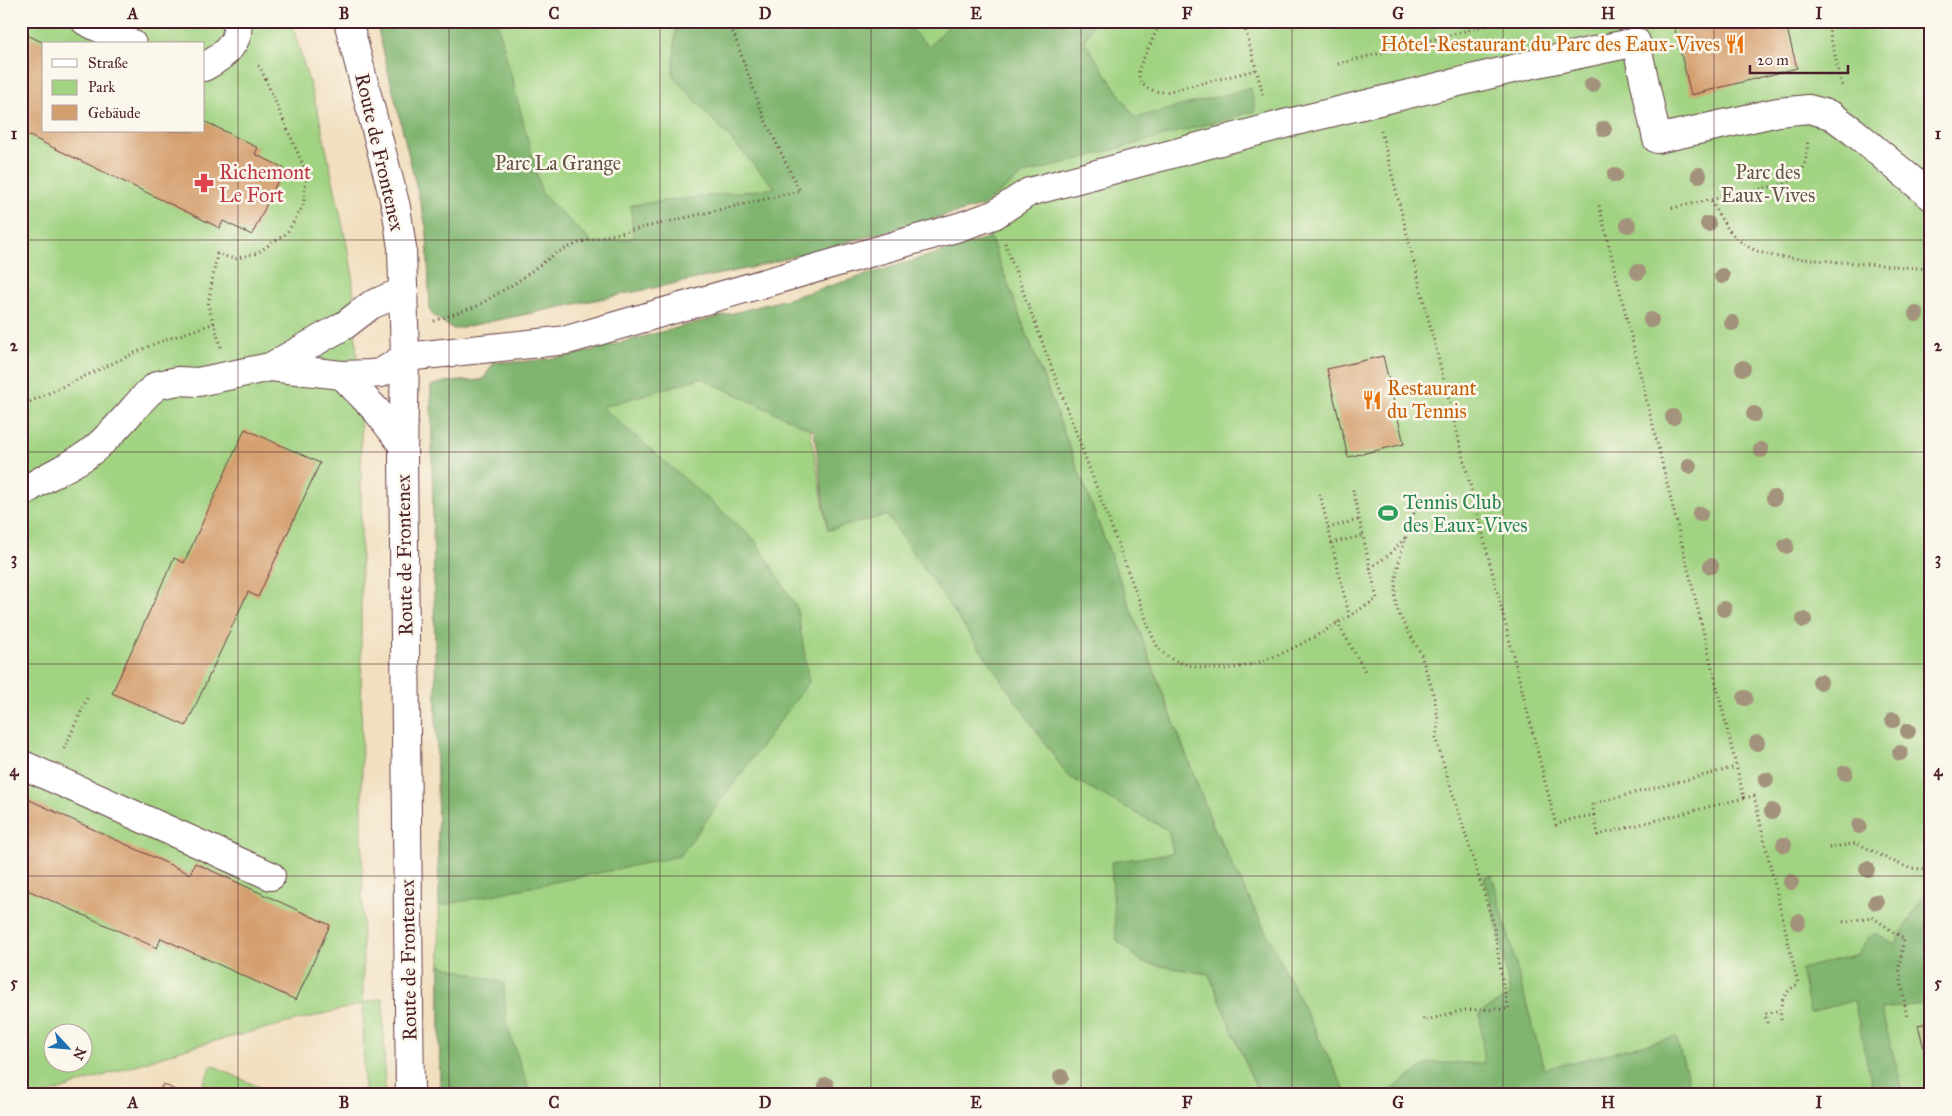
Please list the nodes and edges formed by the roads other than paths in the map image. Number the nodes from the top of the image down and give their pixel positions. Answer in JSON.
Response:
{"nodes":[{"id":1,"x":85,"y":21,"type":"edge"},
{"id":2,"x":348,"y":21,"type":"edge"},
{"id":3,"x":238,"y":28,"type":"edge"},
{"id":4,"x":128,"y":42,"type":"edge"},
{"id":5,"x":205,"y":66,"type":"edge"},
{"id":6,"x":1931,"y":196,"type":"edge"},
{"id":7,"x":404,"y":290,"type":"junction"},
{"id":8,"x":405,"y":358,"type":"junction"},
{"id":9,"x":270,"y":367,"type":"junction"},
{"id":10,"x":342,"y":375,"type":"junction"},
{"id":11,"x":403,"y":445,"type":"junction"},
{"id":12,"x":21,"y":494,"type":"edge"},
{"id":13,"x":21,"y":764,"type":"edge"},
{"id":14,"x":271,"y":876,"type":"dead end"},
{"id":15,"x":410,"y":1095,"type":"edge"}],
"edges":[{"from":1,"to":4,"type":"main road"},
{"from":2,"to":7,"type":"main road","name":"Route de Frontenex"},
{"from":3,"to":5,"type":"main road"},
{"from":6,"to":8,"type":"main road"},
{"from":7,"to":8,"type":"main road","name":"Route de Frontenex"},
{"from":7,"to":9,"type":"main road"},
{"from":8,"to":10,"type":"main road"},
{"from":8,"to":11,"type":"main road","name":"Route de Frontenex"},
{"from":9,"to":10,"type":"main road"},
{"from":9,"to":12,"type":"main road"},
{"from":10,"to":11,"type":"main road"},
{"from":11,"to":15,"type":"main road","name":"Route de Frontenex"},
{"from":13,"to":14,"type":"main road"}]}
